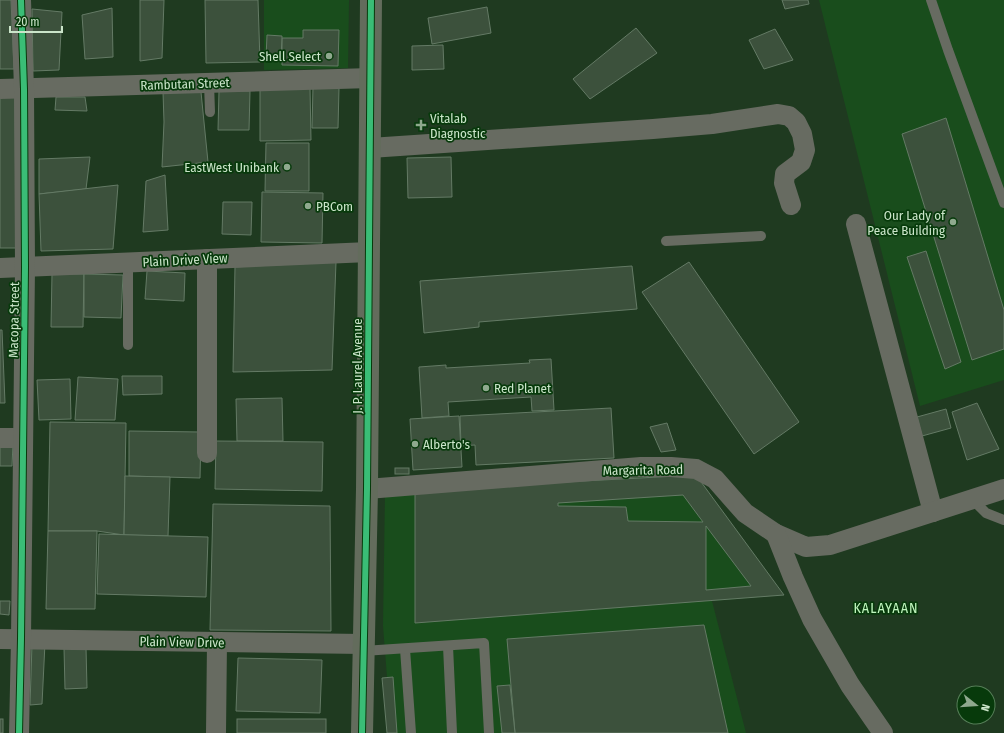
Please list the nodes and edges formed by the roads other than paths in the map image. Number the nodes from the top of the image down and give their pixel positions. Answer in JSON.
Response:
{"nodes":[{"id":1,"x":21,"y":0,"type":"edge"},
{"id":2,"x":372,"y":0,"type":"edge"},
{"id":3,"x":931,"y":0,"type":"edge"},
{"id":4,"x":371,"y":78,"type":"junction"},
{"id":5,"x":210,"y":83,"type":"junction"},
{"id":6,"x":0,"y":89,"type":"edge"},
{"id":7,"x":24,"y":89,"type":"junction"},
{"id":8,"x":210,"y":112,"type":"dead end"},
{"id":9,"x":370,"y":148,"type":"junction"},
{"id":10,"x":1004,"y":203,"type":"edge"},
{"id":11,"x":791,"y":206,"type":"dead end"},
{"id":12,"x":856,"y":224,"type":"dead end"},
{"id":13,"x":761,"y":236,"type":"dead end"},
{"id":14,"x":666,"y":241,"type":"dead end"},
{"id":15,"x":369,"y":252,"type":"junction"},
{"id":16,"x":207,"y":259,"type":"junction"},
{"id":17,"x":128,"y":262,"type":"junction"},
{"id":18,"x":25,"y":267,"type":"junction"},
{"id":19,"x":0,"y":268,"type":"edge"},
{"id":20,"x":128,"y":345,"type":"dead end"},
{"id":21,"x":0,"y":438,"type":"edge"},
{"id":22,"x":23,"y":438,"type":"junction"},
{"id":23,"x":207,"y":453,"type":"dead end"},
{"id":24,"x":367,"y":489,"type":"junction"},
{"id":25,"x":1004,"y":489,"type":"edge"},
{"id":26,"x":972,"y":499,"type":"junction"},
{"id":27,"x":932,"y":512,"type":"junction"},
{"id":28,"x":1004,"y":520,"type":"edge"},
{"id":29,"x":776,"y":534,"type":"junction"},
{"id":30,"x":0,"y":639,"type":"edge"},
{"id":31,"x":21,"y":639,"type":"junction"},
{"id":32,"x":217,"y":642,"type":"junction"},
{"id":33,"x":448,"y":646,"type":"junction"},
{"id":34,"x":363,"y":648,"type":"junction"},
{"id":35,"x":405,"y":649,"type":"junction"},
{"id":36,"x":19,"y":733,"type":"edge"},
{"id":37,"x":216,"y":733,"type":"edge"},
{"id":38,"x":362,"y":733,"type":"edge"},
{"id":39,"x":411,"y":733,"type":"edge"},
{"id":40,"x":452,"y":733,"type":"edge"},
{"id":41,"x":489,"y":733,"type":"edge"},
{"id":42,"x":883,"y":733,"type":"edge"}],
"edges":[{"from":1,"to":7,"type":"street","name":"Macopa Street"},
{"from":2,"to":4,"type":"main road","name":"J. P. Laurel Avenue"},
{"from":3,"to":10,"type":"lane"},
{"from":4,"to":5,"type":"street","name":"Rambutan Street"},
{"from":4,"to":9,"type":"main road","name":"J. P. Laurel Avenue"},
{"from":5,"to":7,"type":"street","name":"Rambutan Street"},
{"from":5,"to":8,"type":"lane"},
{"from":6,"to":7,"type":"street","name":"Rambutan Street"},
{"from":7,"to":18,"type":"street","name":"Macopa Street"},
{"from":9,"to":11,"type":"street"},
{"from":9,"to":15,"type":"main road","name":"J. P. Laurel Avenue"},
{"from":12,"to":27,"type":"street"},
{"from":13,"to":14,"type":"lane"},
{"from":15,"to":16,"type":"street","name":"Plain Drive View"},
{"from":15,"to":24,"type":"main road","name":"J. P. Laurel Avenue"},
{"from":16,"to":17,"type":"street","name":"Plain Drive View"},
{"from":16,"to":23,"type":"street"},
{"from":17,"to":18,"type":"street","name":"Plain Drive View"},
{"from":17,"to":20,"type":"lane"},
{"from":18,"to":19,"type":"street","name":"Plain Drive View"},
{"from":18,"to":22,"type":"street","name":"Macopa Street"},
{"from":21,"to":22,"type":"street"},
{"from":22,"to":31,"type":"street","name":"Macopa Street"},
{"from":24,"to":29,"type":"street","name":"Margarita Road"},
{"from":24,"to":34,"type":"main road","name":"J. P. Laurel Avenue"},
{"from":25,"to":26,"type":"street","name":"Margarita Road"},
{"from":26,"to":27,"type":"street","name":"Margarita Road"},
{"from":26,"to":28,"type":"lane"},
{"from":27,"to":29,"type":"street","name":"Margarita Road"},
{"from":29,"to":42,"type":"street"},
{"from":30,"to":31,"type":"street","name":"Plain View Drive"},
{"from":31,"to":32,"type":"street","name":"Plain View Drive"},
{"from":31,"to":36,"type":"street","name":"Macopa Street"},
{"from":32,"to":34,"type":"street","name":"Plain View Drive"},
{"from":32,"to":37,"type":"street"},
{"from":33,"to":35,"type":"lane"},
{"from":33,"to":40,"type":"lane"},
{"from":33,"to":41,"type":"lane"},
{"from":34,"to":35,"type":"lane"},
{"from":34,"to":38,"type":"main road","name":"J. P. Laurel Avenue"},
{"from":35,"to":39,"type":"lane"}]}
